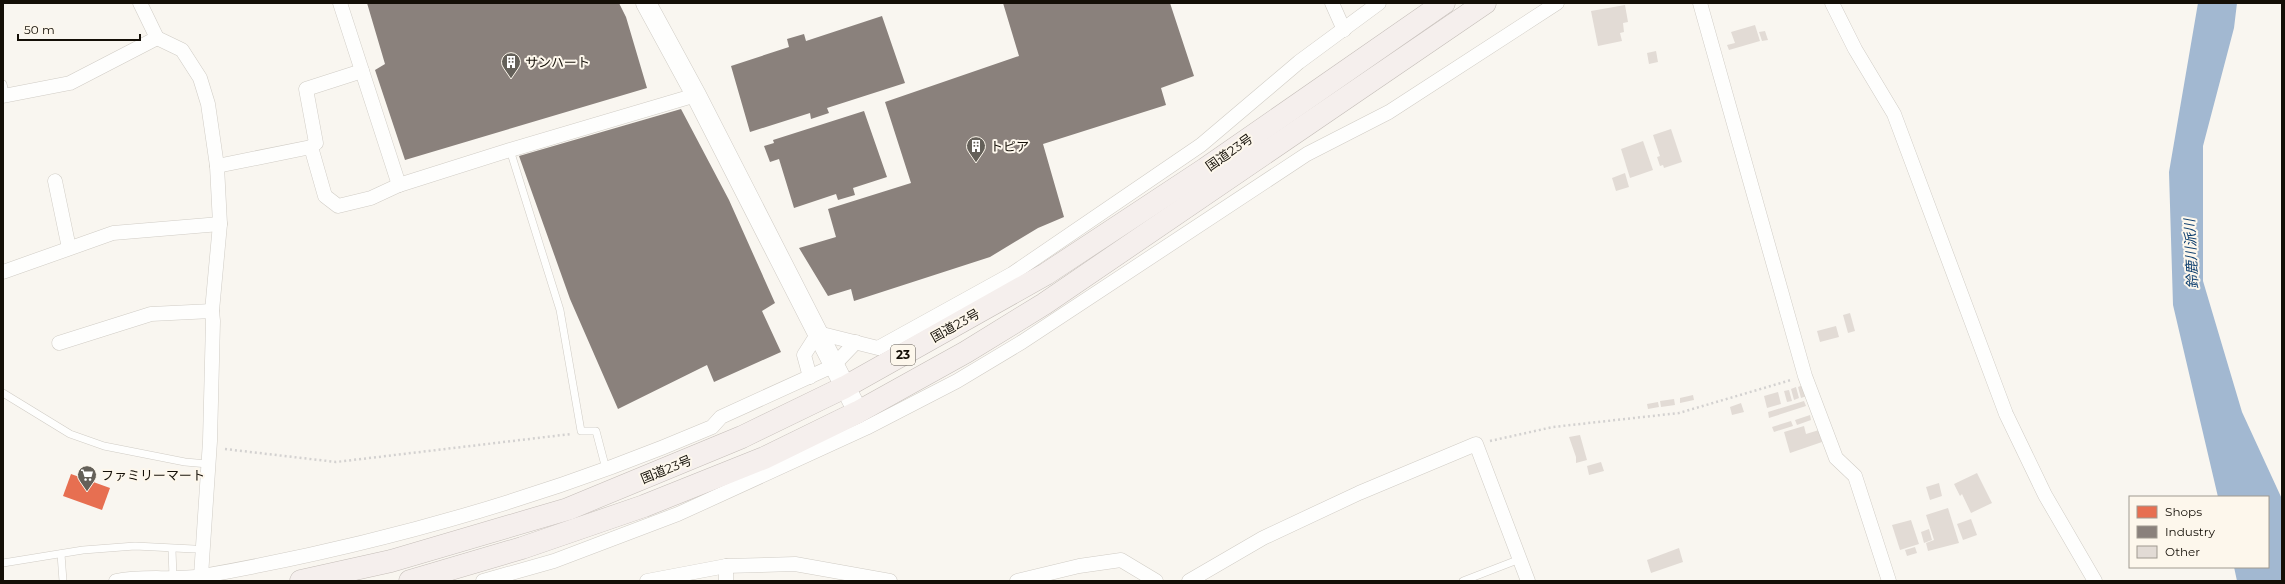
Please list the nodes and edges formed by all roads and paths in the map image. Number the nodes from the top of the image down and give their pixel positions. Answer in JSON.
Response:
{"nodes":[{"id":1,"x":140,"y":3,"type":"edge"},
{"id":2,"x":340,"y":3,"type":"edge"},
{"id":3,"x":646,"y":3,"type":"edge"},
{"id":4,"x":1332,"y":3,"type":"edge"},
{"id":5,"x":1380,"y":3,"type":"edge"},
{"id":6,"x":1444,"y":3,"type":"edge"},
{"id":7,"x":1485,"y":3,"type":"edge"},
{"id":8,"x":1557,"y":3,"type":"edge"},
{"id":9,"x":1700,"y":3,"type":"edge"},
{"id":10,"x":1832,"y":3,"type":"edge"},
{"id":11,"x":1344,"y":30,"type":"junction"},
{"id":12,"x":157,"y":38,"type":"junction"},
{"id":13,"x":362,"y":71,"type":"junction"},
{"id":14,"x":4,"y":92,"type":"edge"},
{"id":15,"x":696,"y":95,"type":"junction"},
{"id":16,"x":311,"y":147,"type":"junction"},
{"id":17,"x":510,"y":150,"type":"junction"},
{"id":18,"x":217,"y":166,"type":"junction"},
{"id":19,"x":55,"y":181,"type":"dead end"},
{"id":20,"x":399,"y":185,"type":"junction"},
{"id":21,"x":220,"y":224,"type":"junction"},
{"id":22,"x":69,"y":248,"type":"junction"},
{"id":23,"x":3,"y":272,"type":"edge"},
{"id":24,"x":212,"y":311,"type":"junction"},
{"id":25,"x":818,"y":333,"type":"junction"},
{"id":26,"x":856,"y":342,"type":"junction"},
{"id":27,"x":59,"y":343,"type":"dead end"},
{"id":28,"x":833,"y":366,"type":"junction"},
{"id":29,"x":1805,"y":376,"type":"junction"},
{"id":30,"x":810,"y":377,"type":"junction"},
{"id":31,"x":845,"y":387,"type":"junction"},
{"id":32,"x":3,"y":393,"type":"edge"},
{"id":33,"x":858,"y":412,"type":"junction"},
{"id":34,"x":712,"y":426,"type":"junction"},
{"id":35,"x":581,"y":431,"type":"junction"},
{"id":36,"x":1476,"y":444,"type":"junction"},
{"id":37,"x":720,"y":446,"type":"junction"},
{"id":38,"x":209,"y":447,"type":"junction"},
{"id":39,"x":208,"y":464,"type":"junction"},
{"id":40,"x":606,"y":470,"type":"junction"},
{"id":41,"x":194,"y":549,"type":"dead end"},
{"id":42,"x":172,"y":550,"type":"junction"},
{"id":43,"x":61,"y":554,"type":"junction"},
{"id":44,"x":1520,"y":559,"type":"junction"},
{"id":45,"x":3,"y":562,"type":"edge"},
{"id":46,"x":726,"y":566,"type":"junction"},
{"id":47,"x":201,"y":576,"type":"junction"},
{"id":48,"x":173,"y":577,"type":"junction"},
{"id":49,"x":63,"y":581,"type":"edge"},
{"id":50,"x":116,"y":581,"type":"edge"},
{"id":51,"x":302,"y":581,"type":"edge"},
{"id":52,"x":410,"y":581,"type":"edge"},
{"id":53,"x":483,"y":581,"type":"edge"},
{"id":54,"x":647,"y":581,"type":"edge"},
{"id":55,"x":726,"y":581,"type":"edge"},
{"id":56,"x":890,"y":581,"type":"edge"},
{"id":57,"x":1017,"y":581,"type":"edge"},
{"id":58,"x":1156,"y":581,"type":"edge"},
{"id":59,"x":1188,"y":581,"type":"edge"},
{"id":60,"x":1462,"y":581,"type":"edge"},
{"id":61,"x":1528,"y":581,"type":"edge"},
{"id":62,"x":1889,"y":581,"type":"edge"},
{"id":63,"x":2095,"y":581,"type":"edge"}],
"edges":[{"from":1,"to":12,"type":"street"},
{"from":2,"to":13,"type":"street"},
{"from":3,"to":15,"type":"street"},
{"from":4,"to":11,"type":"street"},
{"from":5,"to":11,"type":"street"},
{"from":6,"to":31,"type":"highway","name":"国道23号","number":"23"},
{"from":7,"to":33,"type":"highway","name":"国道23号","number":"23"},
{"from":8,"to":53,"type":"street"},
{"from":9,"to":29,"type":"street"},
{"from":10,"to":63,"type":"street"},
{"from":11,"to":26,"type":"street"},
{"from":12,"to":14,"type":"street"},
{"from":12,"to":18,"type":"street"},
{"from":13,"to":16,"type":"street"},
{"from":13,"to":20,"type":"street"},
{"from":15,"to":17,"type":"street"},
{"from":15,"to":25,"type":"street"},
{"from":16,"to":18,"type":"street"},
{"from":16,"to":20,"type":"street"},
{"from":17,"to":20,"type":"street"},
{"from":17,"to":35,"type":"lane"},
{"from":18,"to":21,"type":"street"},
{"from":19,"to":22,"type":"street"},
{"from":21,"to":22,"type":"street"},
{"from":21,"to":24,"type":"street"},
{"from":22,"to":23,"type":"street"},
{"from":24,"to":27,"type":"street"},
{"from":24,"to":38,"type":"street"},
{"from":25,"to":26,"type":"street"},
{"from":25,"to":28,"type":"street"},
{"from":25,"to":30,"type":"street"},
{"from":26,"to":28,"type":"street"},
{"from":28,"to":30,"type":"street"},
{"from":28,"to":31,"type":"street"},
{"from":29,"to":36,"type":"path"},
{"from":29,"to":62,"type":"street"},
{"from":30,"to":34,"type":"street"},
{"from":31,"to":33,"type":"street"},
{"from":31,"to":37,"type":"highway","name":"国道23号","number":"23"},
{"from":32,"to":39,"type":"lane"},
{"from":33,"to":52,"type":"highway","name":"国道23号","number":"23"},
{"from":34,"to":37,"type":"street"},
{"from":34,"to":40,"type":"street"},
{"from":35,"to":38,"type":"path"},
{"from":35,"to":40,"type":"lane"},
{"from":36,"to":44,"type":"street"},
{"from":36,"to":59,"type":"street"},
{"from":37,"to":51,"type":"highway","name":"国道23号","number":"23"},
{"from":38,"to":39,"type":"street"},
{"from":39,"to":47,"type":"street"},
{"from":40,"to":47,"type":"street"},
{"from":41,"to":42,"type":"lane"},
{"from":42,"to":43,"type":"lane"},
{"from":42,"to":48,"type":"lane"},
{"from":43,"to":45,"type":"lane"},
{"from":43,"to":49,"type":"lane"},
{"from":44,"to":60,"type":"lane"},
{"from":44,"to":61,"type":"street"},
{"from":46,"to":54,"type":"street"},
{"from":46,"to":55,"type":"street"},
{"from":46,"to":56,"type":"street"},
{"from":47,"to":48,"type":"street"},
{"from":48,"to":50,"type":"street"},
{"from":57,"to":58,"type":"street"}]}
